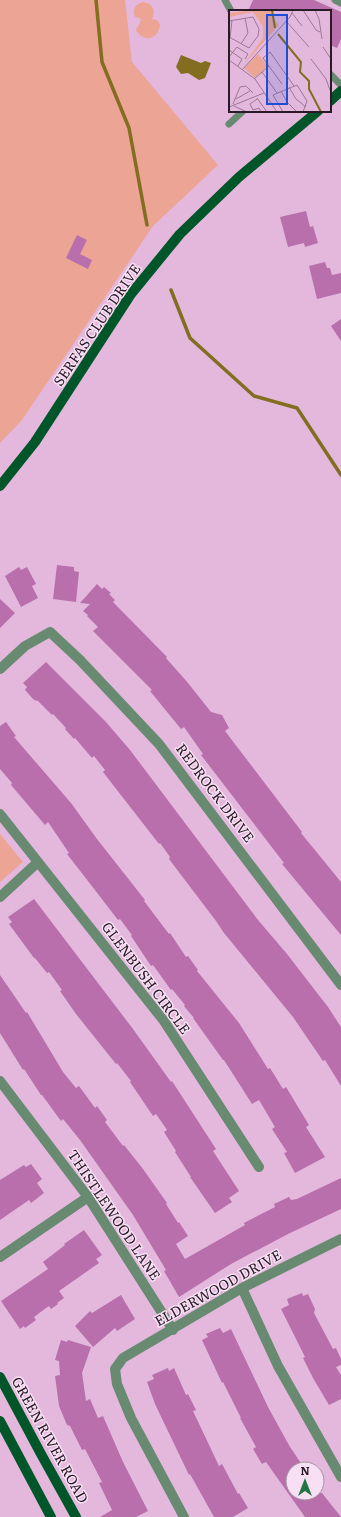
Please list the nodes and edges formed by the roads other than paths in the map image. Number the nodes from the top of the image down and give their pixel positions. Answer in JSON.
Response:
{"nodes":[{"id":1,"x":225,"y":0,"type":"edge"},
{"id":2,"x":335,"y":0,"type":"edge"},
{"id":3,"x":341,"y":3,"type":"edge"},
{"id":4,"x":230,"y":10,"type":"edge"},
{"id":5,"x":331,"y":75,"type":"edge"},
{"id":6,"x":341,"y":85,"type":"edge"},
{"id":7,"x":241,"y":112,"type":"edge"},
{"id":8,"x":317,"y":112,"type":"edge"},
{"id":9,"x":229,"y":124,"type":"dead end"},
{"id":10,"x":0,"y":486,"type":"edge"},
{"id":11,"x":0,"y":669,"type":"edge"},
{"id":12,"x":0,"y":814,"type":"edge"},
{"id":13,"x":38,"y":862,"type":"junction"},
{"id":14,"x":0,"y":897,"type":"edge"},
{"id":15,"x":341,"y":985,"type":"edge"},
{"id":16,"x":0,"y":1081,"type":"edge"},
{"id":17,"x":259,"y":1167,"type":"dead end"},
{"id":18,"x":88,"y":1197,"type":"junction"},
{"id":19,"x":341,"y":1239,"type":"edge"},
{"id":20,"x":0,"y":1257,"type":"edge"},
{"id":21,"x":242,"y":1288,"type":"junction"},
{"id":22,"x":173,"y":1330,"type":"junction"},
{"id":23,"x":0,"y":1377,"type":"edge"},
{"id":24,"x":0,"y":1421,"type":"edge"},
{"id":25,"x":341,"y":1477,"type":"edge"},
{"id":26,"x":51,"y":1517,"type":"edge"},
{"id":27,"x":76,"y":1517,"type":"edge"},
{"id":28,"x":184,"y":1517,"type":"edge"}],
"edges":[{"from":1,"to":4,"type":"lane"},
{"from":2,"to":3,"type":"lane"},
{"from":5,"to":6,"type":"lane"},
{"from":7,"to":9,"type":"lane"},
{"from":8,"to":10,"type":"main road","name":"SERFAS CLUB DRIVE"},
{"from":11,"to":15,"type":"street","name":"REDROCK DRIVE"},
{"from":12,"to":13,"type":"street","name":"GLENBUSH CIRCLE"},
{"from":13,"to":14,"type":"street"},
{"from":13,"to":17,"type":"street","name":"GLENBUSH CIRCLE"},
{"from":16,"to":18,"type":"street","name":"THISTLEWOOD LANE"},
{"from":18,"to":20,"type":"street"},
{"from":18,"to":22,"type":"street","name":"THISTLEWOOD LANE"},
{"from":19,"to":21,"type":"street","name":"ELDERWOOD DRIVE"},
{"from":21,"to":22,"type":"street","name":"ELDERWOOD DRIVE"},
{"from":21,"to":25,"type":"street"},
{"from":22,"to":28,"type":"street","name":"ELDERWOOD DRIVE"},
{"from":23,"to":27,"type":"main road","name":"GREEN RIVER ROAD"},
{"from":24,"to":26,"type":"main road"}]}
